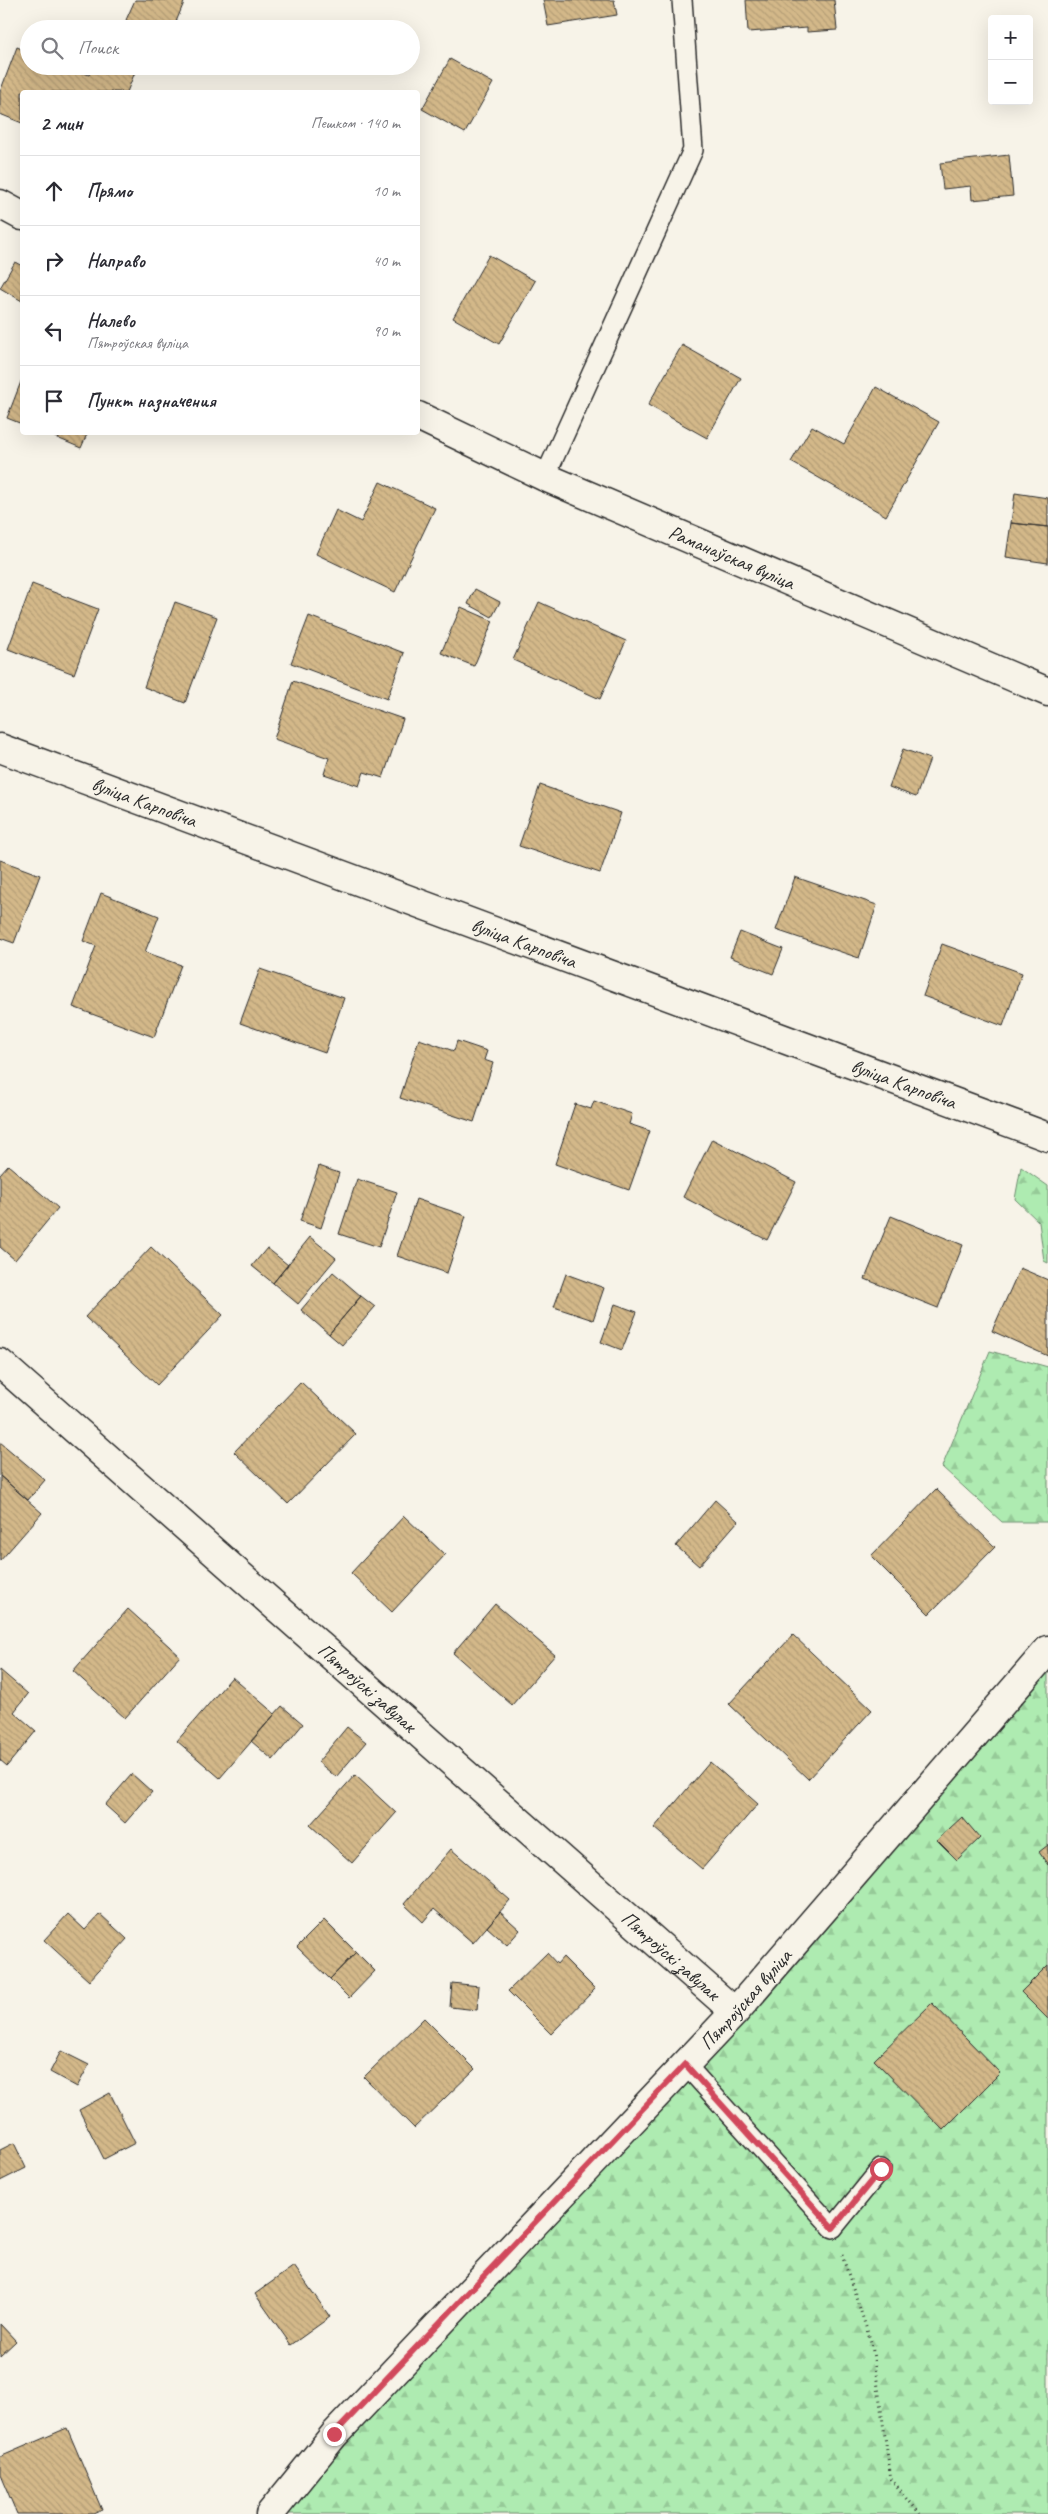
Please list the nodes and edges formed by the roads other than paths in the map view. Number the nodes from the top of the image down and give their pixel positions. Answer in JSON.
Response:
{"nodes":[{"id":1,"x":682,"y":0,"type":"edge"},
{"id":2,"x":0,"y":204,"type":"edge"},
{"id":3,"x":20,"y":215,"type":"edge"},
{"id":4,"x":420,"y":417,"type":"edge"},
{"id":5,"x":545,"y":477,"type":"junction"},
{"id":6,"x":1048,"y":692,"type":"edge"},
{"id":7,"x":0,"y":748,"type":"edge"},
{"id":8,"x":1048,"y":1137,"type":"edge"},
{"id":9,"x":0,"y":1363,"type":"edge"},
{"id":10,"x":1048,"y":1650,"type":"edge"},
{"id":11,"x":735,"y":2012,"type":"junction"},
{"id":12,"x":685,"y":2064,"type":"junction"},
{"id":13,"x":881,"y":2169,"type":"dead end"},
{"id":14,"x":270,"y":2514,"type":"edge"}],
"edges":[{"from":1,"to":5,"type":"lane"},
{"from":2,"to":3,"type":"street"},
{"from":4,"to":5,"type":"street","name":"Раманаўская вуліца"},
{"from":5,"to":6,"type":"street","name":"Раманаўская вуліца"},
{"from":7,"to":8,"type":"street","name":"вуліца Карповіча"},
{"from":9,"to":11,"type":"street","name":"Пятроўскі завулак"},
{"from":10,"to":11,"type":"street","name":"Пятроўская вуліца"},
{"from":11,"to":12,"type":"street","name":"Пятроўская вуліца"},
{"from":12,"to":13,"type":"lane"},
{"from":12,"to":14,"type":"street","name":"Пятроўская вуліца"}]}
